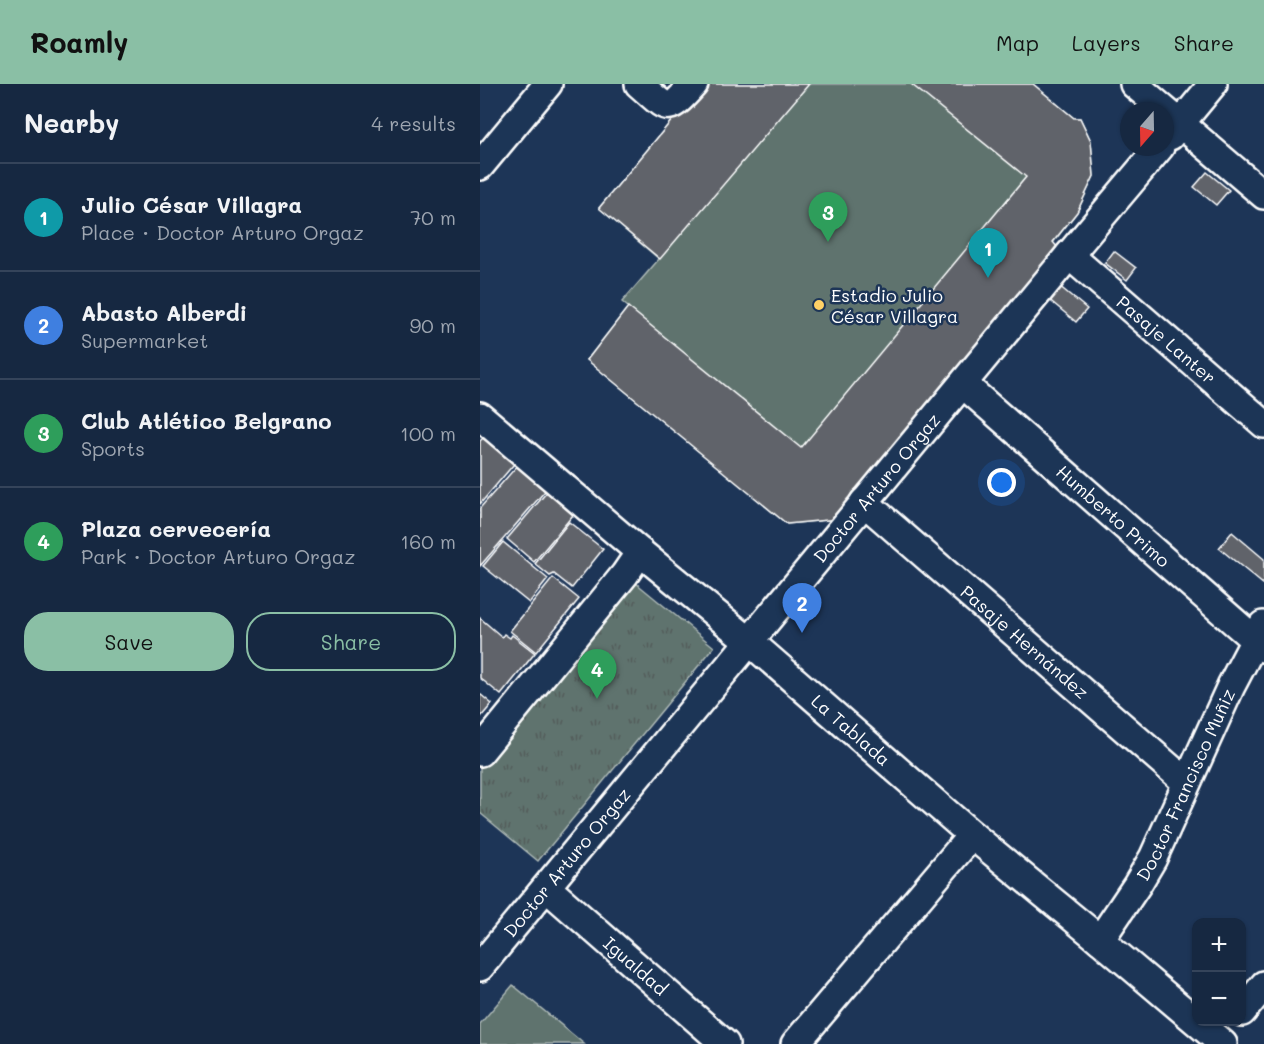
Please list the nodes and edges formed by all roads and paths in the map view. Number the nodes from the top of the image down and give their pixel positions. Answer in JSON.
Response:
{"nodes":[{"id":1,"x":548,"y":84,"type":"edge"},
{"id":2,"x":639,"y":84,"type":"edge"},
{"id":3,"x":694,"y":84,"type":"edge"},
{"id":4,"x":1134,"y":84,"type":"edge"},
{"id":5,"x":1213,"y":84,"type":"edge"},
{"id":6,"x":1149,"y":102,"type":"edge"},
{"id":7,"x":1174,"y":131,"type":"edge"},
{"id":8,"x":1174,"y":133,"type":"edge"},
{"id":9,"x":1152,"y":156,"type":"edge"},
{"id":10,"x":480,"y":166,"type":"edge"},
{"id":11,"x":1264,"y":195,"type":"edge"},
{"id":12,"x":1069,"y":255,"type":"junction"},
{"id":13,"x":963,"y":384,"type":"junction"},
{"id":14,"x":480,"y":416,"type":"edge"},
{"id":15,"x":1264,"y":424,"type":"edge"},
{"id":16,"x":864,"y":502,"type":"junction"},
{"id":17,"x":640,"y":552,"type":"junction"},
{"id":18,"x":1261,"y":637,"type":"edge"},
{"id":19,"x":749,"y":641,"type":"junction"},
{"id":20,"x":480,"y":752,"type":"edge"},
{"id":21,"x":1186,"y":782,"type":"junction"},
{"id":22,"x":972,"y":835,"type":"junction"},
{"id":23,"x":547,"y":888,"type":"junction"},
{"id":24,"x":1100,"y":939,"type":"junction"},
{"id":25,"x":480,"y":967,"type":"edge"},
{"id":26,"x":1264,"y":985,"type":"edge"},
{"id":27,"x":1246,"y":1007,"type":"edge"},
{"id":28,"x":1222,"y":1037,"type":"edge"},
{"id":29,"x":725,"y":1044,"type":"edge"},
{"id":30,"x":795,"y":1044,"type":"edge"}],
"edges":[{"from":1,"to":10,"type":"street"},
{"from":2,"to":3,"type":"street"},
{"from":4,"to":6,"type":"street"},
{"from":5,"to":7,"type":"street"},
{"from":8,"to":11,"type":"street"},
{"from":9,"to":12,"type":"street","name":"Doctor Arturo Orgaz"},
{"from":12,"to":13,"type":"street","name":"Doctor Arturo Orgaz"},
{"from":12,"to":15,"type":"street","name":"Pasaje Lanter"},
{"from":13,"to":16,"type":"street","name":"Doctor Arturo Orgaz"},
{"from":13,"to":18,"type":"street","name":"Humberto Primo"},
{"from":14,"to":17,"type":"street","name":"La Tablada"},
{"from":16,"to":19,"type":"street","name":"Doctor Arturo Orgaz"},
{"from":16,"to":21,"type":"street","name":"Pasaje Hernández"},
{"from":17,"to":19,"type":"street","name":"La Tablada"},
{"from":17,"to":20,"type":"street"},
{"from":18,"to":21,"type":"street","name":"Doctor Francisco Muñiz"},
{"from":19,"to":22,"type":"street","name":"La Tablada"},
{"from":19,"to":23,"type":"street","name":"Doctor Arturo Orgaz"},
{"from":21,"to":24,"type":"street","name":"Doctor Francisco Muñiz"},
{"from":22,"to":24,"type":"street","name":"La Tablada"},
{"from":22,"to":30,"type":"street"},
{"from":23,"to":25,"type":"street","name":"Doctor Arturo Orgaz"},
{"from":23,"to":29,"type":"street","name":"Igualdad"},
{"from":24,"to":28,"type":"street","name":"La Tablada"},
{"from":26,"to":27,"type":"street"}]}
